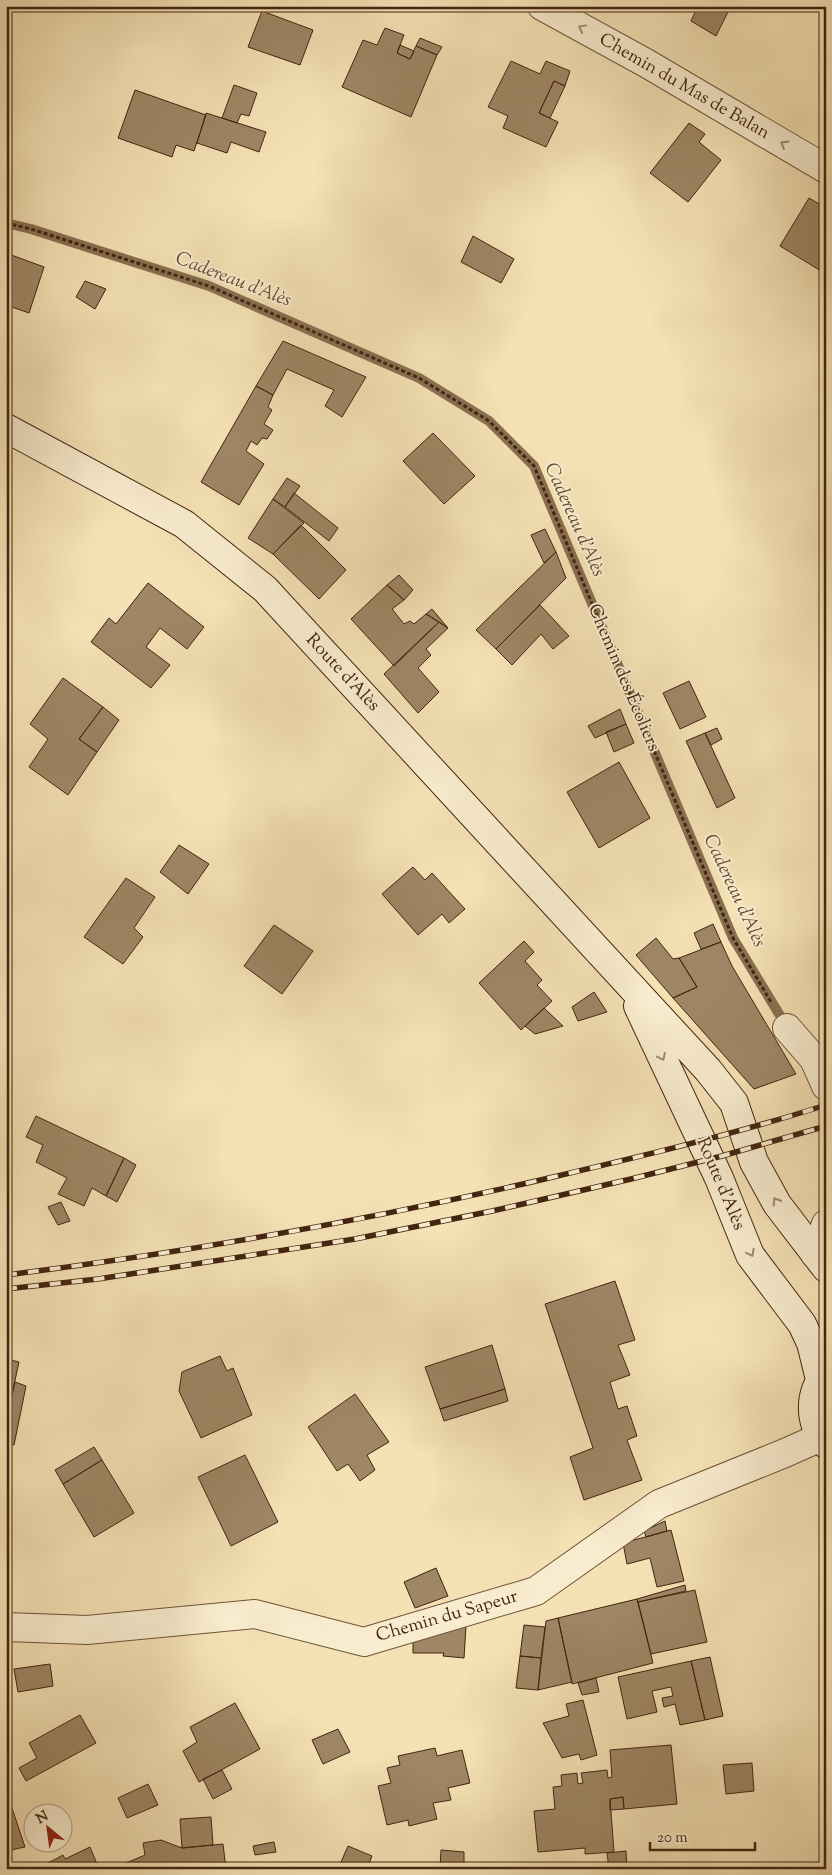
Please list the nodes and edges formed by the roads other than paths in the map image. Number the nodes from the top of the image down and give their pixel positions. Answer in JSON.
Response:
{"nodes":[{"id":1,"x":542,"y":6,"type":"edge"},
{"id":2,"x":826,"y":169,"type":"edge"},
{"id":3,"x":6,"y":428,"type":"edge"},
{"id":4,"x":627,"y":982,"type":"junction"},
{"id":5,"x":787,"y":1028,"type":"road end"},
{"id":6,"x":826,"y":1086,"type":"edge"},
{"id":7,"x":826,"y":1224,"type":"edge"},
{"id":8,"x":821,"y":1261,"type":"edge"},
{"id":9,"x":823,"y":1376,"type":"edge"},
{"id":10,"x":823,"y":1440,"type":"edge"},
{"id":11,"x":6,"y":1627,"type":"edge"}],
"edges":[{"from":2,"to":1,"type":"main road","name":"Chemin du Mas de Balan","one_way":true},
{"from":3,"to":4,"type":"main road","name":"Route d'Alès"},
{"from":8,"to":4,"type":"main road","name":"Route d'Alès","one_way":true},
{"from":4,"to":9,"type":"main road","name":"Route d'Alès","one_way":true},
{"from":5,"to":6,"type":"main road"},
{"from":7,"to":8,"type":"main road"},
{"from":9,"to":10,"type":"main road"},
{"from":10,"to":11,"type":"main road","name":"Chemin du Sapeur"}]}
